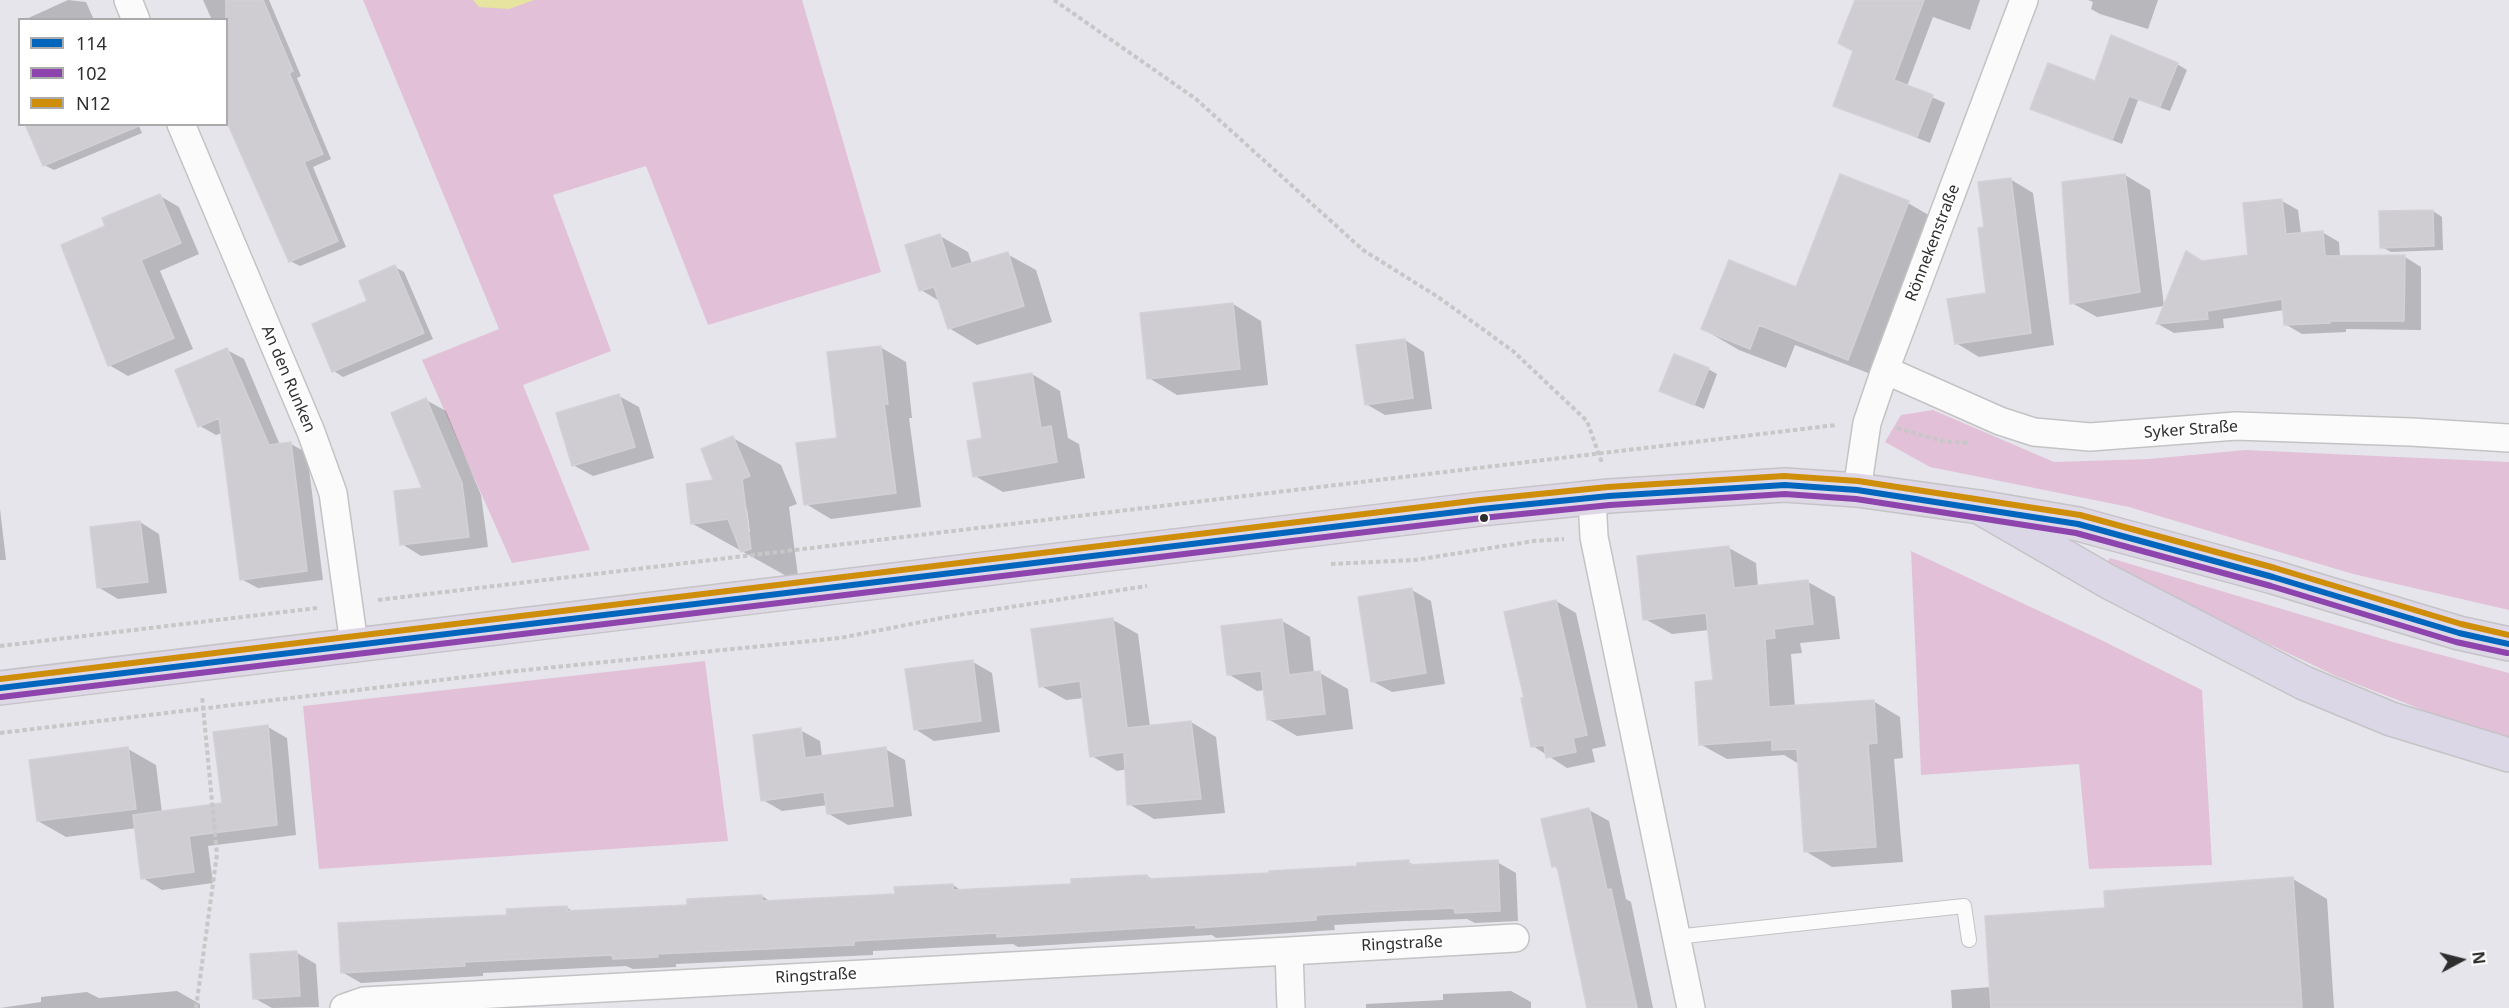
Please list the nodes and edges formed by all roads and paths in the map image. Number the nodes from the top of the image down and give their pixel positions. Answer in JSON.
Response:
{"nodes":[{"id":1,"x":128,"y":0,"type":"edge"},
{"id":2,"x":1054,"y":0,"type":"edge"},
{"id":3,"x":2024,"y":0,"type":"edge"},
{"id":4,"x":135,"y":18,"type":"edge"},
{"id":5,"x":182,"y":126,"type":"edge"},
{"id":6,"x":1885,"y":370,"type":"junction"},
{"id":7,"x":1867,"y":423,"type":"junction"},
{"id":8,"x":2509,"y":438,"type":"edge"},
{"id":9,"x":1976,"y":444,"type":"dead end"},
{"id":10,"x":1599,"y":453,"type":"junction"},
{"id":11,"x":1857,"y":490,"type":"junction"},
{"id":12,"x":1600,"y":497,"type":"junction"},
{"id":13,"x":1979,"y":507,"type":"junction"},
{"id":14,"x":1594,"y":537,"type":"junction"},
{"id":15,"x":1324,"y":565,"type":"dead end"},
{"id":16,"x":1158,"y":585,"type":"dead end"},
{"id":17,"x":349,"y":604,"type":"junction"},
{"id":18,"x":2509,"y":644,"type":"edge"},
{"id":19,"x":354,"y":645,"type":"junction"},
{"id":20,"x":0,"y":646,"type":"edge"},
{"id":21,"x":199,"y":662,"type":"junction"},
{"id":22,"x":0,"y":688,"type":"edge"},
{"id":23,"x":203,"y":708,"type":"junction"},
{"id":24,"x":0,"y":733,"type":"edge"},
{"id":25,"x":2509,"y":755,"type":"edge"},
{"id":26,"x":1675,"y":937,"type":"junction"},
{"id":27,"x":1515,"y":938,"type":"dead end"},
{"id":28,"x":1969,"y":940,"type":"dead end"},
{"id":29,"x":1289,"y":951,"type":"junction"},
{"id":30,"x":196,"y":1008,"type":"edge"},
{"id":31,"x":344,"y":1008,"type":"edge"},
{"id":32,"x":1291,"y":1008,"type":"edge"},
{"id":33,"x":1690,"y":1008,"type":"edge"}],
"edges":[{"from":1,"to":4,"type":"street"},
{"from":2,"to":10,"type":"path"},
{"from":3,"to":6,"type":"street","name":"Rönnekenstraße"},
{"from":5,"to":17,"type":"street","name":"An den Runken"},
{"from":6,"to":7,"type":"street","name":"Rönnekenstraße"},
{"from":6,"to":8,"type":"street","name":"Syker Straße"},
{"from":7,"to":9,"type":"path"},
{"from":7,"to":10,"type":"path"},
{"from":7,"to":11,"type":"street","name":"Rönnekenstraße"},
{"from":10,"to":12,"type":"path"},
{"from":10,"to":17,"type":"path"},
{"from":11,"to":12,"type":"main road"},
{"from":11,"to":13,"type":"main road"},
{"from":12,"to":14,"type":"street"},
{"from":12,"to":19,"type":"main road"},
{"from":13,"to":18,"type":"main road"},
{"from":13,"to":25,"type":"highway"},
{"from":14,"to":15,"type":"path"},
{"from":14,"to":26,"type":"street"},
{"from":16,"to":23,"type":"path"},
{"from":17,"to":19,"type":"street","name":"An den Runken"},
{"from":17,"to":20,"type":"path"},
{"from":19,"to":21,"type":"main road"},
{"from":21,"to":22,"type":"main road"},
{"from":21,"to":23,"type":"path"},
{"from":23,"to":24,"type":"path"},
{"from":23,"to":30,"type":"path"},
{"from":26,"to":28,"type":"lane"},
{"from":26,"to":33,"type":"street"},
{"from":27,"to":29,"type":"street","name":"Ringstraße"},
{"from":29,"to":31,"type":"street","name":"Ringstraße"},
{"from":29,"to":32,"type":"street"}]}
